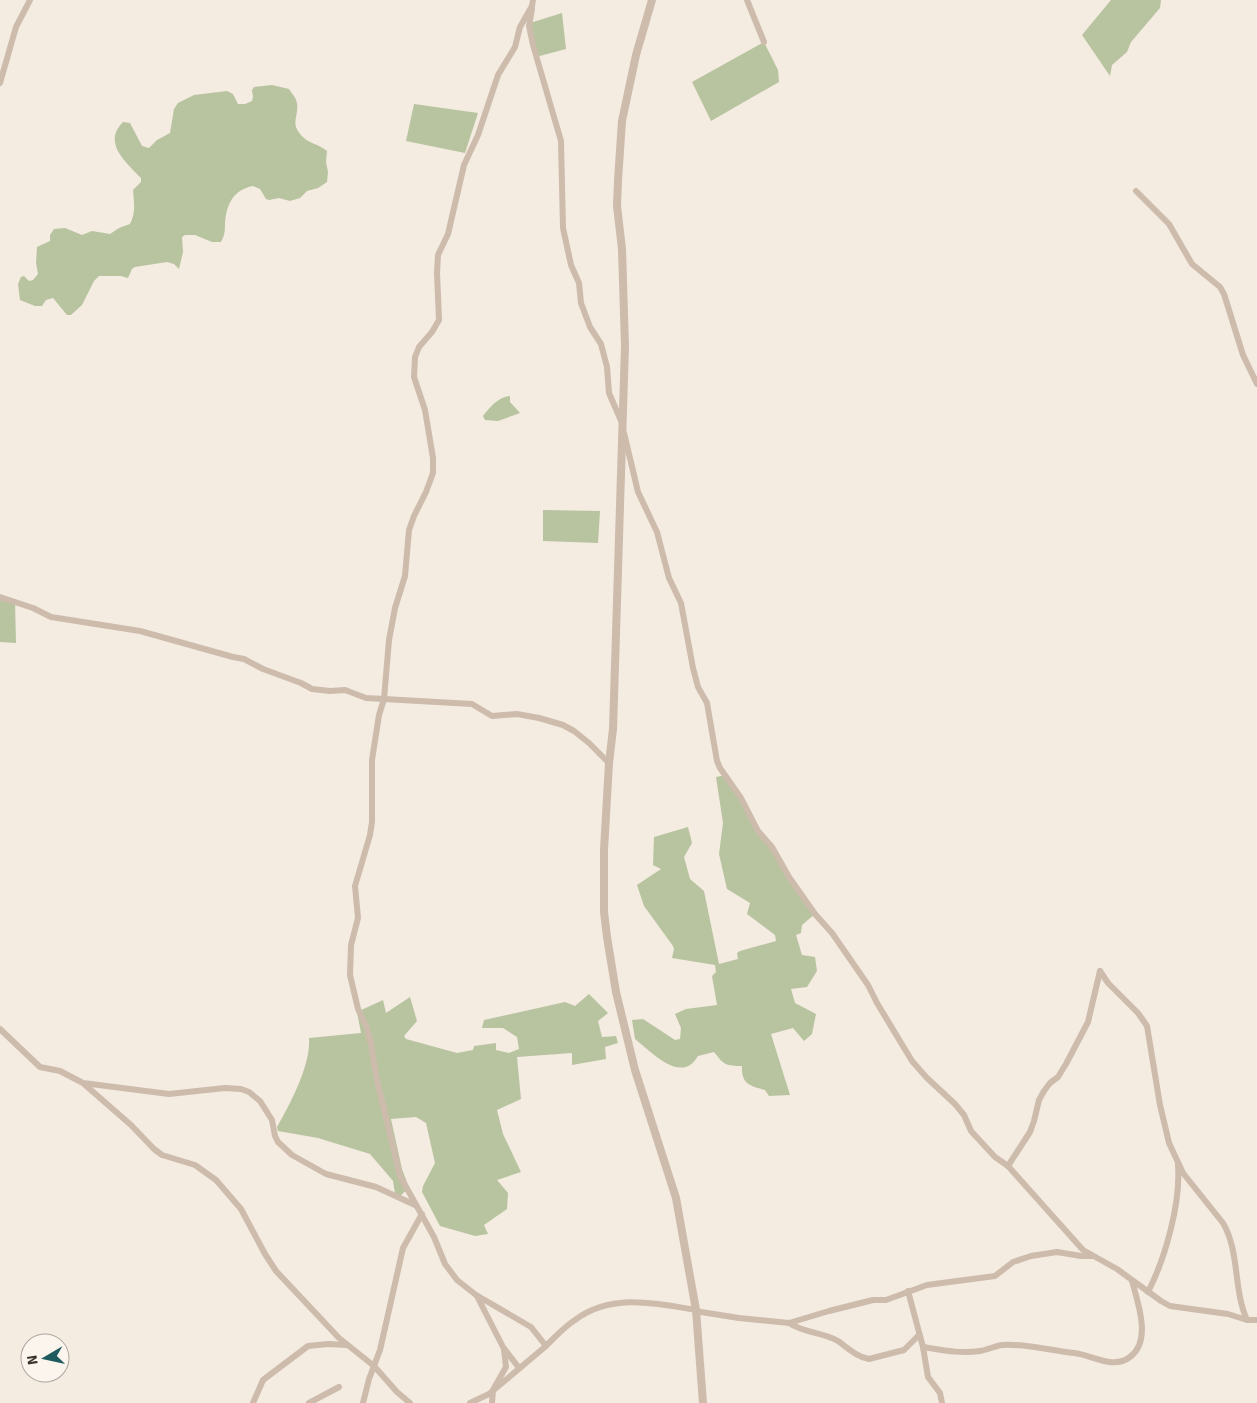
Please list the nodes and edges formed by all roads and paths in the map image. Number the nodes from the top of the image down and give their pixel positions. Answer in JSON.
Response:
{"nodes":[{"id":1,"x":30,"y":0,"type":"edge"},
{"id":2,"x":652,"y":0,"type":"edge"},
{"id":3,"x":748,"y":0,"type":"edge"},
{"id":4,"x":533,"y":3,"type":"edge"},
{"id":5,"x":764,"y":42,"type":"dead end"},
{"id":6,"x":0,"y":83,"type":"edge"},
{"id":7,"x":1136,"y":191,"type":"dead end"},
{"id":8,"x":1257,"y":384,"type":"edge"},
{"id":9,"x":623,"y":425,"type":"junction"},
{"id":10,"x":0,"y":597,"type":"edge"},
{"id":11,"x":384,"y":699,"type":"junction"},
{"id":12,"x":609,"y":763,"type":"junction"},
{"id":13,"x":0,"y":1029,"type":"edge"},
{"id":14,"x":83,"y":1083,"type":"junction"},
{"id":15,"x":1178,"y":1164,"type":"junction"},
{"id":16,"x":1008,"y":1166,"type":"junction"},
{"id":17,"x":415,"y":1205,"type":"junction"},
{"id":18,"x":422,"y":1214,"type":"junction"},
{"id":19,"x":1092,"y":1256,"type":"junction"},
{"id":20,"x":1132,"y":1282,"type":"junction"},
{"id":21,"x":908,"y":1291,"type":"junction"},
{"id":22,"x":1148,"y":1292,"type":"junction"},
{"id":23,"x":476,"y":1295,"type":"junction"},
{"id":24,"x":696,"y":1310,"type":"junction"},
{"id":25,"x":1247,"y":1320,"type":"junction"},
{"id":26,"x":1257,"y":1320,"type":"edge"},
{"id":27,"x":789,"y":1323,"type":"junction"},
{"id":28,"x":919,"y":1335,"type":"junction"},
{"id":29,"x":546,"y":1346,"type":"junction"},
{"id":30,"x":352,"y":1347,"type":"junction"},
{"id":31,"x":503,"y":1347,"type":"junction"},
{"id":32,"x":923,"y":1347,"type":"junction"},
{"id":33,"x":374,"y":1366,"type":"junction"},
{"id":34,"x":519,"y":1368,"type":"junction"},
{"id":35,"x":339,"y":1386,"type":"dead end"},
{"id":36,"x":493,"y":1390,"type":"junction"},
{"id":37,"x":253,"y":1403,"type":"edge"},
{"id":38,"x":309,"y":1403,"type":"edge"},
{"id":39,"x":363,"y":1403,"type":"edge"},
{"id":40,"x":410,"y":1403,"type":"edge"},
{"id":41,"x":470,"y":1403,"type":"edge"},
{"id":42,"x":492,"y":1403,"type":"edge"},
{"id":43,"x":703,"y":1403,"type":"edge"},
{"id":44,"x":942,"y":1403,"type":"edge"}],
"edges":[{"from":1,"to":6,"type":"street"},
{"from":2,"to":9,"type":"street"},
{"from":3,"to":5,"type":"street"},
{"from":4,"to":9,"type":"street"},
{"from":4,"to":11,"type":"street"},
{"from":7,"to":8,"type":"street"},
{"from":9,"to":12,"type":"street"},
{"from":9,"to":16,"type":"street"},
{"from":10,"to":11,"type":"street"},
{"from":11,"to":12,"type":"street"},
{"from":11,"to":17,"type":"street"},
{"from":12,"to":24,"type":"street"},
{"from":13,"to":14,"type":"street"},
{"from":14,"to":17,"type":"street"},
{"from":14,"to":30,"type":"street"},
{"from":15,"to":16,"type":"street"},
{"from":15,"to":22,"type":"street"},
{"from":15,"to":25,"type":"street"},
{"from":16,"to":19,"type":"street"},
{"from":17,"to":18,"type":"street"},
{"from":18,"to":23,"type":"street"},
{"from":18,"to":33,"type":"street"},
{"from":19,"to":20,"type":"street"},
{"from":19,"to":21,"type":"street"},
{"from":20,"to":22,"type":"street"},
{"from":20,"to":32,"type":"street"},
{"from":21,"to":27,"type":"street"},
{"from":21,"to":28,"type":"street"},
{"from":22,"to":25,"type":"street"},
{"from":23,"to":29,"type":"street"},
{"from":23,"to":31,"type":"street"},
{"from":24,"to":27,"type":"street"},
{"from":24,"to":29,"type":"street"},
{"from":24,"to":43,"type":"street"},
{"from":25,"to":26,"type":"street"},
{"from":27,"to":28,"type":"street"},
{"from":28,"to":32,"type":"street"},
{"from":29,"to":34,"type":"street"},
{"from":30,"to":33,"type":"street"},
{"from":30,"to":37,"type":"street"},
{"from":31,"to":34,"type":"street"},
{"from":31,"to":36,"type":"street"},
{"from":32,"to":44,"type":"street"},
{"from":33,"to":39,"type":"street"},
{"from":33,"to":40,"type":"street"},
{"from":34,"to":36,"type":"street"},
{"from":35,"to":38,"type":"street"},
{"from":36,"to":41,"type":"street"},
{"from":36,"to":42,"type":"street"}]}
